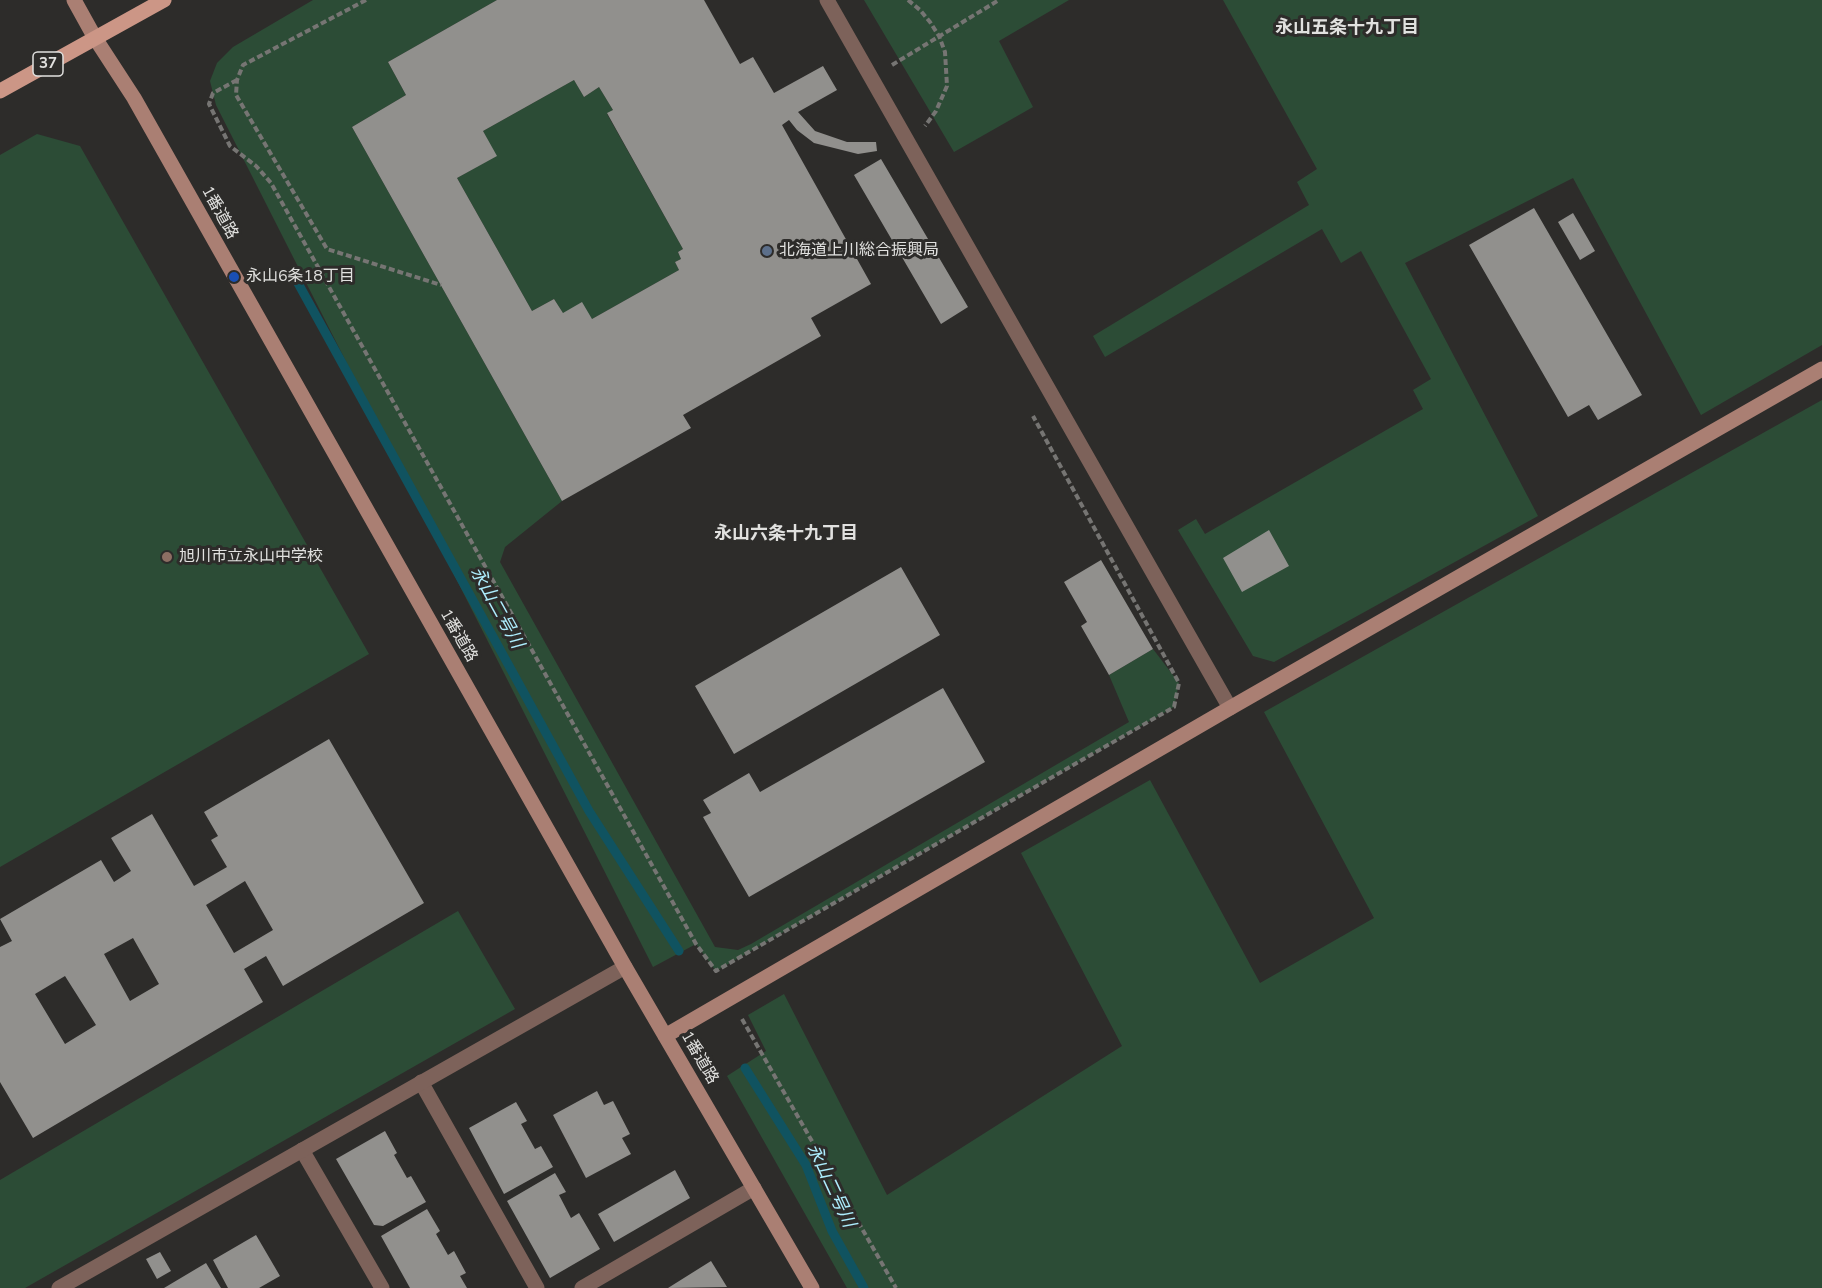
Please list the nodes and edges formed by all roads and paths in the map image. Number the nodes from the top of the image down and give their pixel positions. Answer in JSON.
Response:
{"nodes":[{"id":1,"x":74,"y":0,"type":"edge"},
{"id":2,"x":164,"y":0,"type":"edge"},
{"id":3,"x":366,"y":0,"type":"edge"},
{"id":4,"x":827,"y":0,"type":"edge"},
{"id":5,"x":908,"y":0,"type":"edge"},
{"id":6,"x":999,"y":0,"type":"edge"},
{"id":7,"x":939,"y":36,"type":"junction"},
{"id":8,"x":95,"y":38,"type":"junction"},
{"id":9,"x":871,"y":77,"type":"junction"},
{"id":10,"x":237,"y":80,"type":"junction"},
{"id":11,"x":0,"y":91,"type":"edge"},
{"id":12,"x":907,"y":139,"type":"junction"},
{"id":13,"x":441,"y":285,"type":"dead end"},
{"id":14,"x":1822,"y":369,"type":"edge"},
{"id":15,"x":1032,"y":416,"type":"dead end"},
{"id":16,"x":1230,"y":708,"type":"junction"},
{"id":17,"x":625,"y":967,"type":"junction"},
{"id":18,"x":716,"y":971,"type":"junction"},
{"id":19,"x":731,"y":998,"type":"junction"},
{"id":20,"x":665,"y":1036,"type":"junction"},
{"id":21,"x":421,"y":1083,"type":"junction"},
{"id":22,"x":302,"y":1150,"type":"junction"},
{"id":23,"x":754,"y":1188,"type":"junction"},
{"id":24,"x":59,"y":1288,"type":"edge"},
{"id":25,"x":382,"y":1288,"type":"edge"},
{"id":26,"x":537,"y":1288,"type":"edge"},
{"id":27,"x":582,"y":1288,"type":"edge"},
{"id":28,"x":812,"y":1288,"type":"edge"},
{"id":29,"x":896,"y":1288,"type":"edge"}],
"edges":[{"from":1,"to":8,"type":"street","name":"1番道路"},
{"from":2,"to":8,"type":"main road","number":"37"},
{"from":3,"to":10,"type":"path"},
{"from":4,"to":9,"type":"street"},
{"from":5,"to":7,"type":"path"},
{"from":6,"to":7,"type":"path"},
{"from":7,"to":9,"type":"path"},
{"from":7,"to":12,"type":"path"},
{"from":8,"to":11,"type":"main road","number":"37"},
{"from":8,"to":17,"type":"street","name":"1番道路"},
{"from":9,"to":12,"type":"street"},
{"from":10,"to":13,"type":"path"},
{"from":10,"to":18,"type":"path"},
{"from":12,"to":16,"type":"street"},
{"from":14,"to":16,"type":"street"},
{"from":15,"to":18,"type":"path"},
{"from":16,"to":19,"type":"street"},
{"from":17,"to":20,"type":"street","name":"1番道路"},
{"from":17,"to":21,"type":"street"},
{"from":18,"to":19,"type":"path"},
{"from":19,"to":20,"type":"street"},
{"from":19,"to":29,"type":"path"},
{"from":20,"to":23,"type":"street","name":"1番道路"},
{"from":21,"to":22,"type":"street"},
{"from":21,"to":26,"type":"street"},
{"from":22,"to":24,"type":"street"},
{"from":22,"to":25,"type":"street"},
{"from":23,"to":27,"type":"street"},
{"from":23,"to":28,"type":"street","name":"1番道路"}]}
